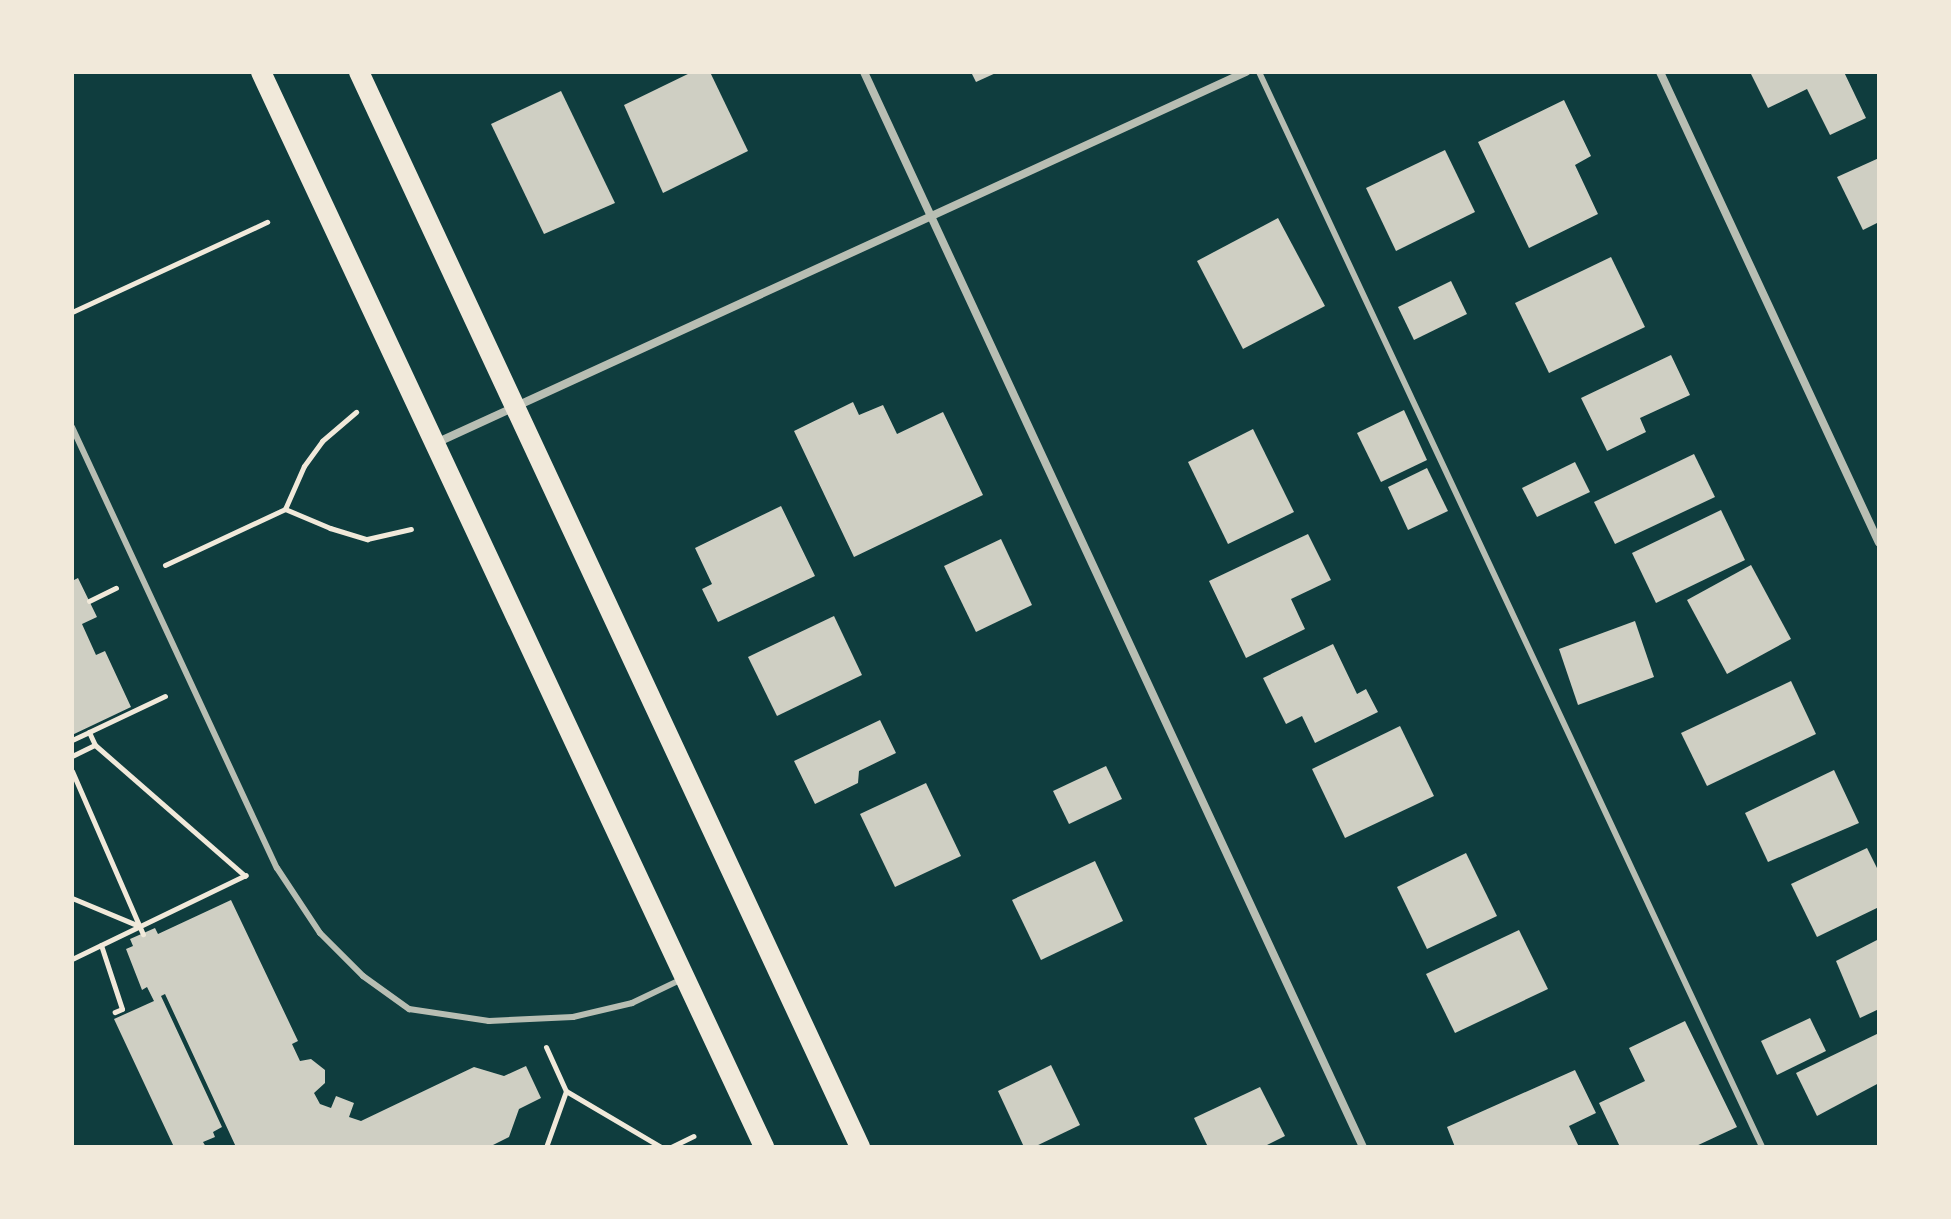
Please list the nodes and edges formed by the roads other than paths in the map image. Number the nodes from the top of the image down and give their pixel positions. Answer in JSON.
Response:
{"nodes":[{"id":1,"x":261,"y":72,"type":"edge"},
{"id":2,"x":359,"y":72,"type":"edge"},
{"id":3,"x":864,"y":72,"type":"edge"},
{"id":4,"x":1246,"y":72,"type":"edge"},
{"id":5,"x":1259,"y":72,"type":"edge"},
{"id":6,"x":1660,"y":72,"type":"edge"},
{"id":7,"x":932,"y":218,"type":"junction"},
{"id":8,"x":516,"y":407,"type":"junction"},
{"id":9,"x":72,"y":427,"type":"edge"},
{"id":10,"x":435,"y":444,"type":"junction"},
{"id":11,"x":1879,"y":543,"type":"edge"},
{"id":12,"x":685,"y":978,"type":"junction"},
{"id":13,"x":764,"y":1147,"type":"edge"},
{"id":14,"x":860,"y":1147,"type":"edge"},
{"id":15,"x":1363,"y":1147,"type":"edge"},
{"id":16,"x":1762,"y":1147,"type":"edge"}],
"edges":[{"from":1,"to":10,"type":"main road"},
{"from":2,"to":8,"type":"main road"},
{"from":3,"to":7,"type":"street"},
{"from":4,"to":7,"type":"street"},
{"from":5,"to":16,"type":"lane"},
{"from":6,"to":11,"type":"street"},
{"from":7,"to":8,"type":"street"},
{"from":7,"to":15,"type":"street"},
{"from":8,"to":10,"type":"street"},
{"from":8,"to":14,"type":"main road"},
{"from":9,"to":12,"type":"lane"},
{"from":10,"to":12,"type":"main road"},
{"from":12,"to":13,"type":"main road"}]}
